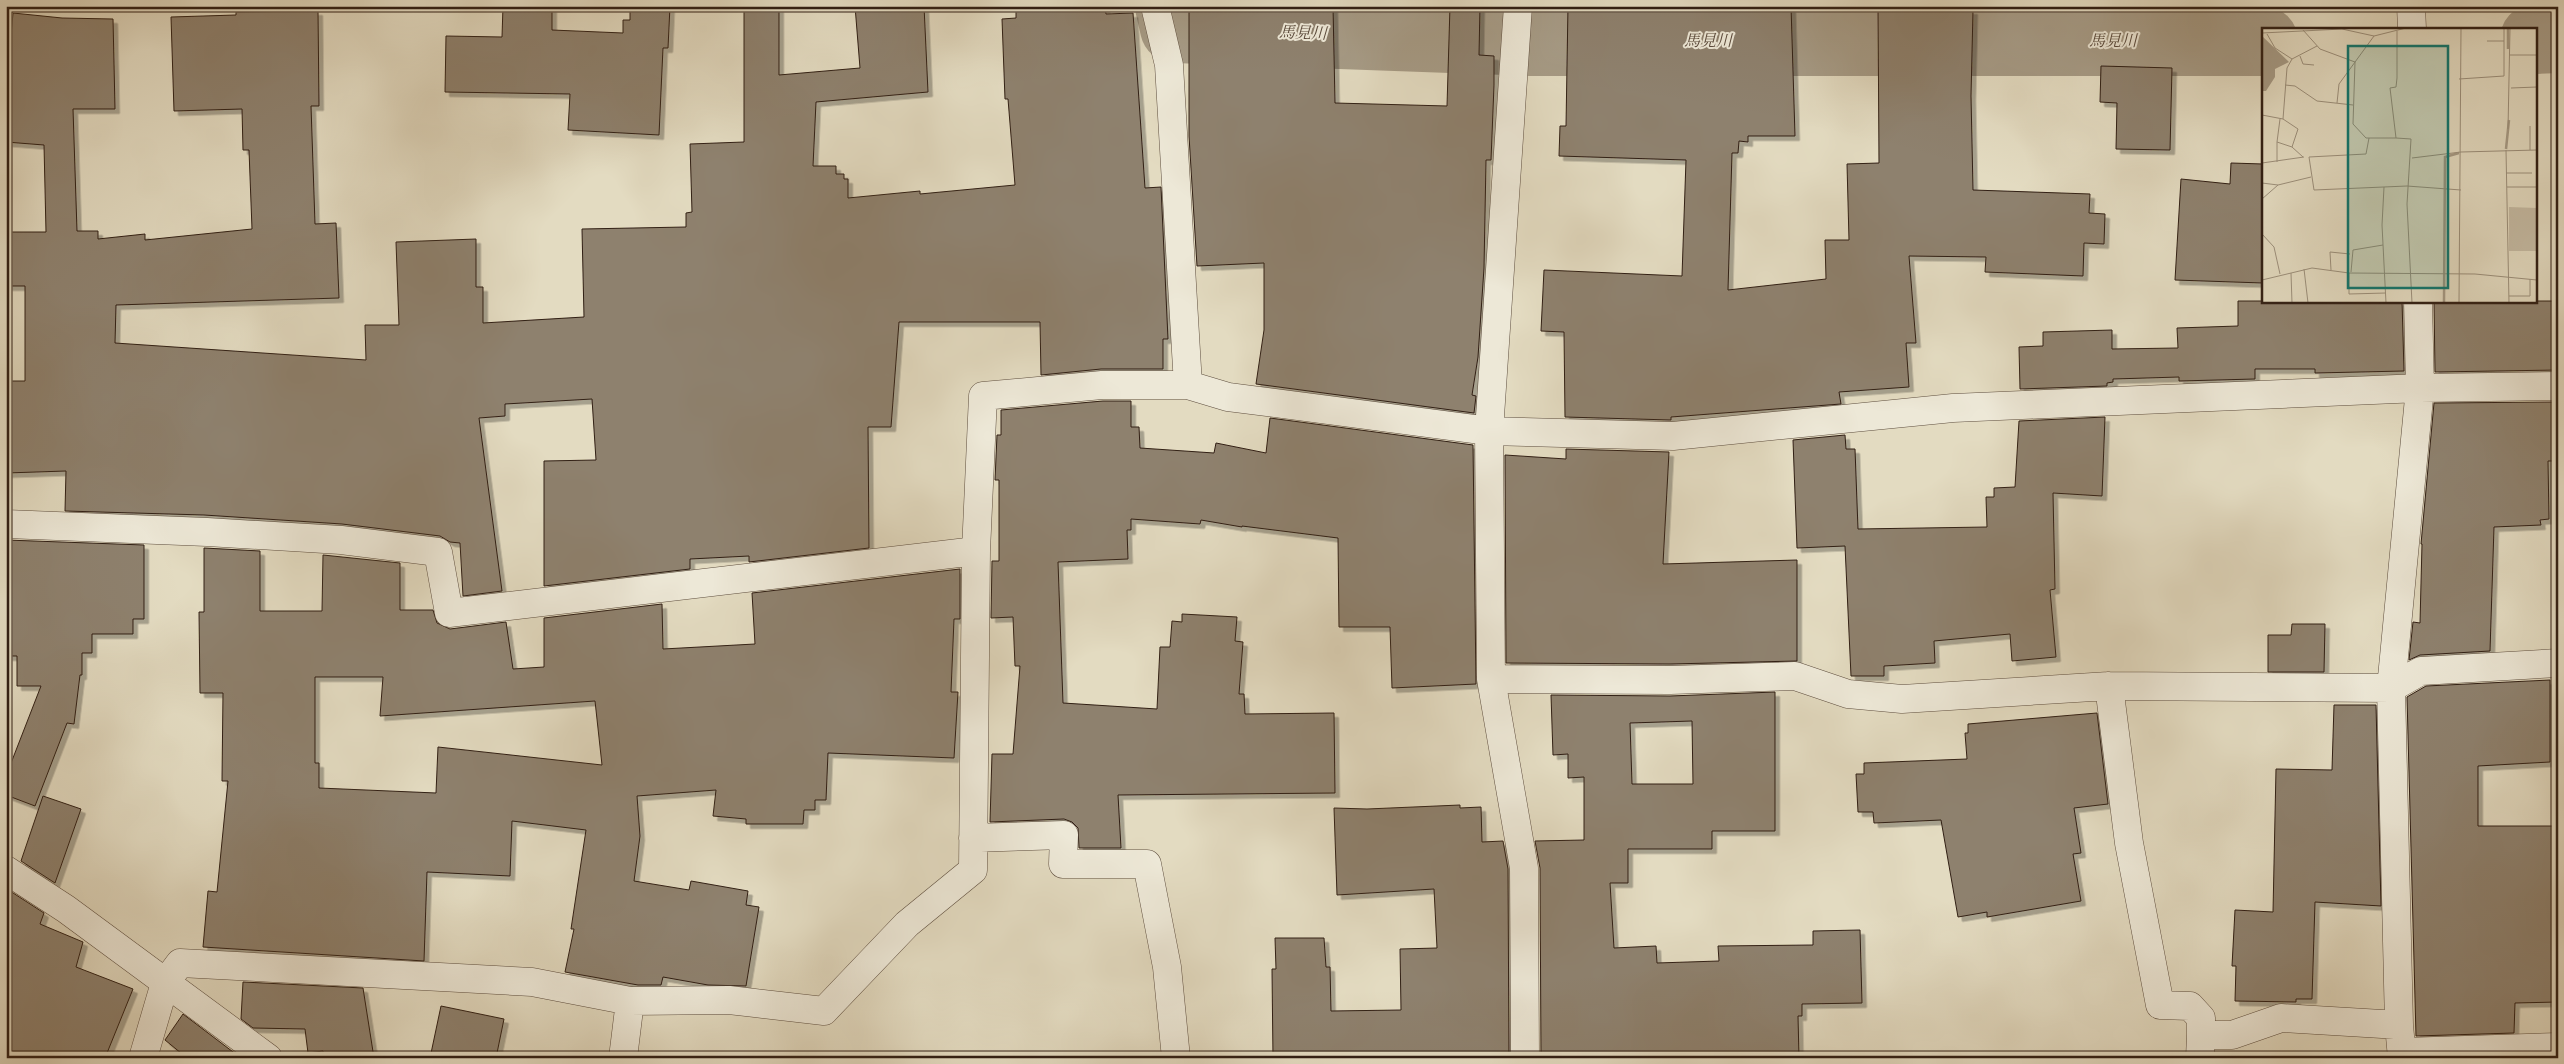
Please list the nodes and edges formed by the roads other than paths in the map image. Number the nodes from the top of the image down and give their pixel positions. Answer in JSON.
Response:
{"nodes":[{"id":1,"x":1155,"y":6,"type":"edge"},
{"id":2,"x":2412,"y":6,"type":"edge"},
{"id":3,"x":1518,"y":18,"type":"edge"},
{"id":4,"x":2412,"y":28,"type":"edge"},
{"id":5,"x":2418,"y":302,"type":"edge"},
{"id":6,"x":1188,"y":385,"type":"junction"},
{"id":7,"x":2558,"y":386,"type":"edge"},
{"id":8,"x":2420,"y":388,"type":"junction"},
{"id":9,"x":1489,"y":430,"type":"junction"},
{"id":10,"x":6,"y":524,"type":"edge"},
{"id":11,"x":976,"y":552,"type":"junction"},
{"id":12,"x":2558,"y":663,"type":"edge"},
{"id":13,"x":1491,"y":679,"type":"junction"},
{"id":14,"x":2109,"y":686,"type":"junction"},
{"id":15,"x":2391,"y":688,"type":"junction"},
{"id":16,"x":973,"y":838,"type":"junction"},
{"id":17,"x":6,"y":870,"type":"edge"},
{"id":18,"x":165,"y":983,"type":"junction"},
{"id":19,"x":630,"y":1001,"type":"junction"},
{"id":20,"x":2399,"y":1025,"type":"junction"},
{"id":21,"x":2200,"y":1046,"type":"edge"},
{"id":22,"x":2558,"y":1047,"type":"edge"},
{"id":23,"x":2402,"y":1055,"type":"edge"},
{"id":24,"x":143,"y":1058,"type":"edge"},
{"id":25,"x":268,"y":1058,"type":"edge"},
{"id":26,"x":623,"y":1058,"type":"edge"},
{"id":27,"x":1176,"y":1058,"type":"edge"},
{"id":28,"x":1525,"y":1058,"type":"edge"}],
"edges":[{"from":1,"to":6,"type":"street"},
{"from":2,"to":4,"type":"street"},
{"from":3,"to":9,"type":"street"},
{"from":5,"to":8,"type":"street"},
{"from":6,"to":9,"type":"street"},
{"from":6,"to":11,"type":"street"},
{"from":7,"to":8,"type":"street"},
{"from":8,"to":9,"type":"street"},
{"from":8,"to":15,"type":"street"},
{"from":9,"to":13,"type":"street"},
{"from":10,"to":11,"type":"street"},
{"from":11,"to":16,"type":"street"},
{"from":12,"to":15,"type":"street"},
{"from":13,"to":14,"type":"street"},
{"from":13,"to":28,"type":"street"},
{"from":14,"to":15,"type":"street"},
{"from":14,"to":21,"type":"street"},
{"from":15,"to":20,"type":"street"},
{"from":16,"to":19,"type":"street"},
{"from":16,"to":27,"type":"street"},
{"from":17,"to":18,"type":"street"},
{"from":18,"to":19,"type":"street"},
{"from":18,"to":24,"type":"street"},
{"from":18,"to":25,"type":"street"},
{"from":19,"to":26,"type":"street"},
{"from":20,"to":21,"type":"street"},
{"from":20,"to":23,"type":"street"},
{"from":22,"to":23,"type":"street"}]}
